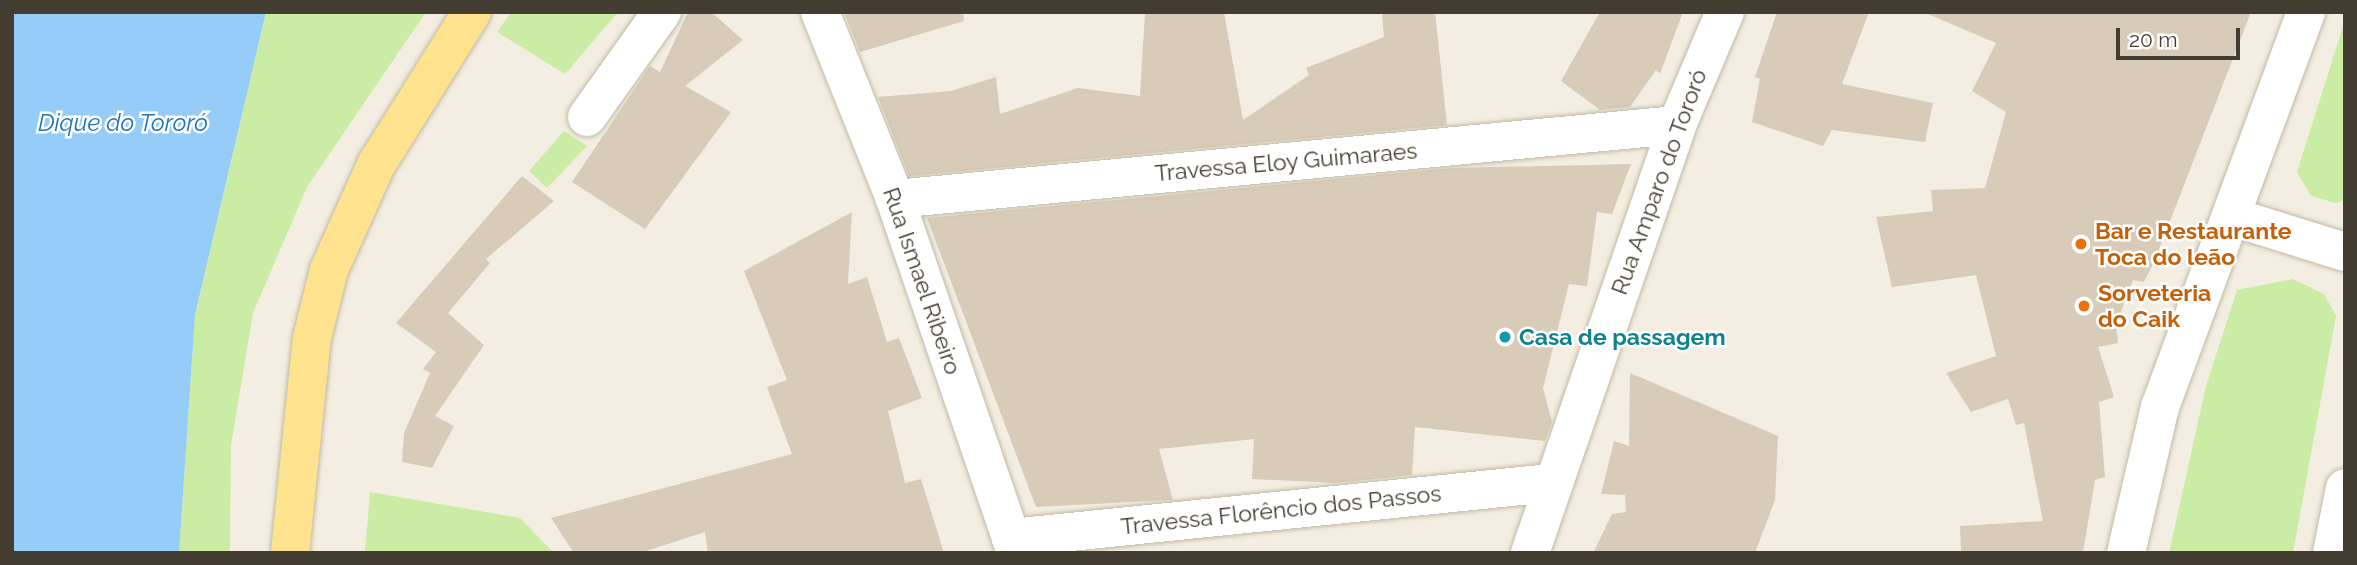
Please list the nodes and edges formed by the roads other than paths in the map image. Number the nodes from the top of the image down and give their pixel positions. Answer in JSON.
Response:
{"nodes":[{"id":1,"x":472,"y":12,"type":"edge"},
{"id":2,"x":662,"y":12,"type":"edge"},
{"id":3,"x":820,"y":12,"type":"edge"},
{"id":4,"x":1725,"y":12,"type":"edge"},
{"id":5,"x":2306,"y":12,"type":"edge"},
{"id":6,"x":587,"y":117,"type":"dead end"},
{"id":7,"x":1677,"y":125,"type":"junction"},
{"id":8,"x":895,"y":199,"type":"junction"},
{"id":9,"x":2233,"y":217,"type":"junction"},
{"id":10,"x":2345,"y":252,"type":"edge"},
{"id":11,"x":1551,"y":483,"type":"junction"},
{"id":12,"x":2345,"y":488,"type":"edge"},
{"id":13,"x":1013,"y":545,"type":"edge"},
{"id":14,"x":290,"y":553,"type":"edge"},
{"id":15,"x":1530,"y":553,"type":"edge"},
{"id":16,"x":2126,"y":553,"type":"edge"},
{"id":17,"x":2332,"y":553,"type":"edge"}],
"edges":[{"from":1,"to":14,"type":"main road"},
{"from":2,"to":6,"type":"street"},
{"from":3,"to":8,"type":"street","name":"Rua Ismael Ribeiro"},
{"from":4,"to":7,"type":"street","name":"Rua Amparo do Tororó"},
{"from":5,"to":9,"type":"street"},
{"from":7,"to":8,"type":"street","name":"Travessa Eloy Guimaraes"},
{"from":7,"to":11,"type":"street","name":"Rua Amparo do Tororó"},
{"from":8,"to":13,"type":"street","name":"Rua Ismael Ribeiro"},
{"from":9,"to":10,"type":"street"},
{"from":9,"to":16,"type":"street"},
{"from":11,"to":13,"type":"street","name":"Travessa Florêncio dos Passos"},
{"from":11,"to":15,"type":"street","name":"Rua Amparo do Tororó"},
{"from":12,"to":17,"type":"street"}]}
